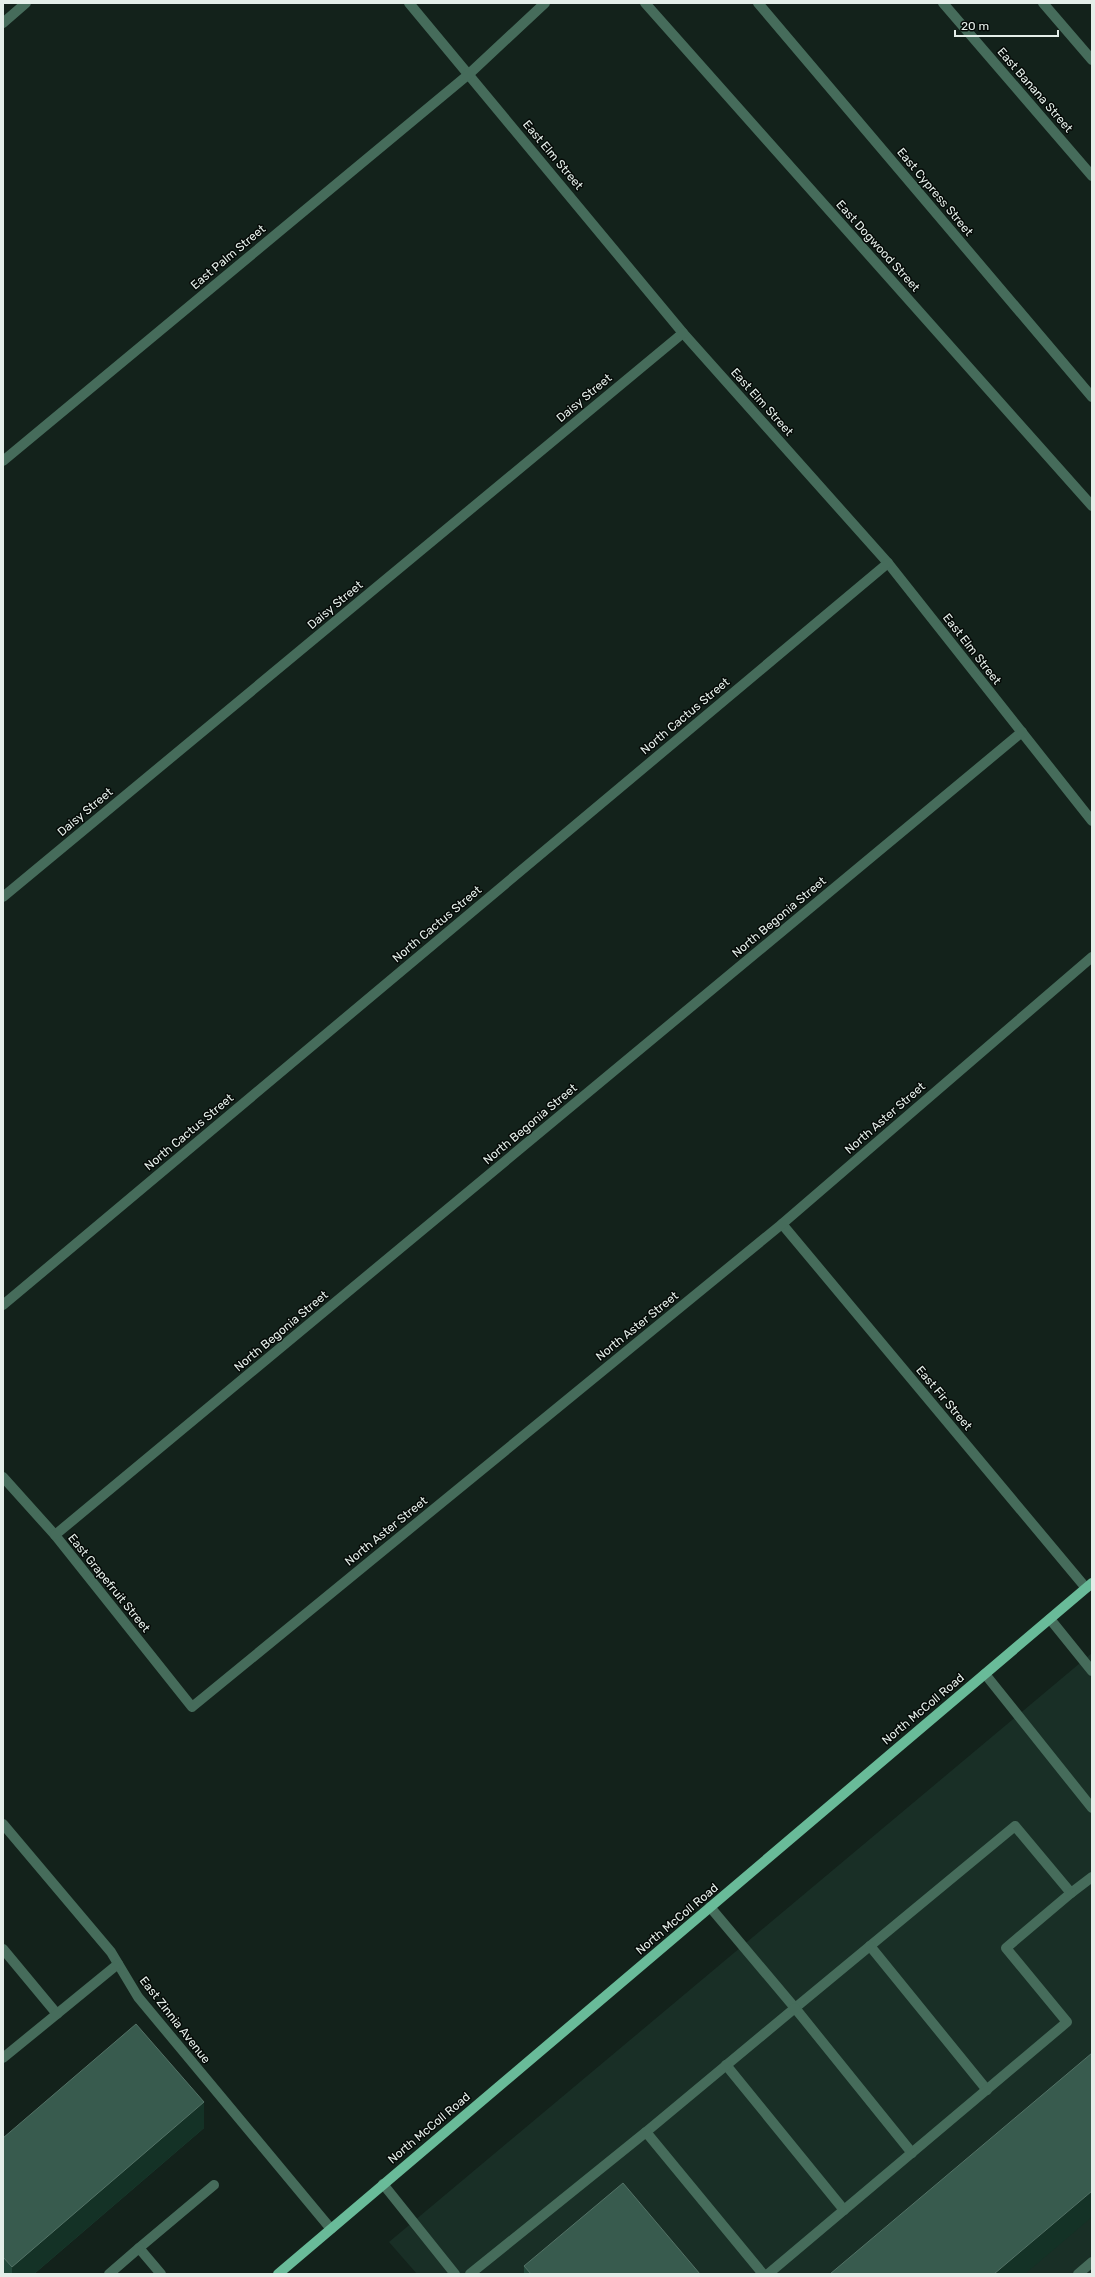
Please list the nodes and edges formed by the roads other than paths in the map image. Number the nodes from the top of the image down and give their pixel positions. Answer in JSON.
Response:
{"nodes":[{"id":1,"x":26,"y":3,"type":"edge"},
{"id":2,"x":409,"y":3,"type":"edge"},
{"id":3,"x":544,"y":3,"type":"edge"},
{"id":4,"x":645,"y":3,"type":"edge"},
{"id":5,"x":758,"y":3,"type":"edge"},
{"id":6,"x":943,"y":3,"type":"edge"},
{"id":7,"x":1043,"y":3,"type":"edge"},
{"id":8,"x":3,"y":23,"type":"edge"},
{"id":9,"x":1092,"y":60,"type":"edge"},
{"id":10,"x":469,"y":74,"type":"junction"},
{"id":11,"x":1092,"y":176,"type":"edge"},
{"id":12,"x":683,"y":333,"type":"junction"},
{"id":13,"x":1092,"y":397,"type":"edge"},
{"id":14,"x":3,"y":461,"type":"edge"},
{"id":15,"x":1092,"y":506,"type":"edge"},
{"id":16,"x":888,"y":563,"type":"junction"},
{"id":17,"x":1022,"y":732,"type":"junction"},
{"id":18,"x":1092,"y":821,"type":"edge"},
{"id":19,"x":3,"y":897,"type":"edge"},
{"id":20,"x":1092,"y":956,"type":"edge"},
{"id":21,"x":782,"y":1224,"type":"junction"},
{"id":22,"x":3,"y":1305,"type":"edge"},
{"id":23,"x":3,"y":1477,"type":"edge"},
{"id":24,"x":55,"y":1535,"type":"junction"},
{"id":25,"x":1089,"y":1586,"type":"edge"},
{"id":26,"x":1050,"y":1618,"type":"junction"},
{"id":27,"x":1092,"y":1671,"type":"edge"},
{"id":28,"x":985,"y":1674,"type":"junction"},
{"id":29,"x":192,"y":1707,"type":"joint"},
{"id":30,"x":1092,"y":1808,"type":"edge"},
{"id":31,"x":3,"y":1824,"type":"edge"},
{"id":32,"x":1092,"y":1877,"type":"edge"},
{"id":33,"x":1071,"y":1893,"type":"junction"},
{"id":34,"x":710,"y":1908,"type":"junction"},
{"id":35,"x":870,"y":1946,"type":"junction"},
{"id":36,"x":3,"y":1949,"type":"edge"},
{"id":37,"x":118,"y":1964,"type":"junction"},
{"id":38,"x":795,"y":2008,"type":"junction"},
{"id":39,"x":57,"y":2014,"type":"junction"},
{"id":40,"x":3,"y":2058,"type":"edge"},
{"id":41,"x":726,"y":2065,"type":"junction"},
{"id":42,"x":986,"y":2090,"type":"junction"},
{"id":43,"x":646,"y":2132,"type":"junction"},
{"id":44,"x":912,"y":2153,"type":"junction"},
{"id":45,"x":383,"y":2184,"type":"junction"},
{"id":46,"x":214,"y":2185,"type":"dead end"},
{"id":47,"x":844,"y":2210,"type":"junction"},
{"id":48,"x":330,"y":2229,"type":"junction"},
{"id":49,"x":139,"y":2248,"type":"junction"},
{"id":50,"x":1092,"y":2262,"type":"edge"},
{"id":51,"x":283,"y":2272,"type":"edge"},
{"id":52,"x":109,"y":2274,"type":"edge"},
{"id":53,"x":161,"y":2274,"type":"edge"},
{"id":54,"x":455,"y":2274,"type":"edge"},
{"id":55,"x":470,"y":2274,"type":"edge"},
{"id":56,"x":762,"y":2274,"type":"edge"},
{"id":57,"x":768,"y":2274,"type":"edge"},
{"id":58,"x":1078,"y":2274,"type":"edge"}],
"edges":[{"from":1,"to":8,"type":"street"},
{"from":2,"to":10,"type":"street","name":"East Elm Street"},
{"from":3,"to":10,"type":"street"},
{"from":4,"to":15,"type":"street","name":"East Dogwood Street"},
{"from":5,"to":13,"type":"street","name":"East Cypress Street"},
{"from":6,"to":11,"type":"street","name":"East Banana Street"},
{"from":7,"to":9,"type":"street"},
{"from":10,"to":12,"type":"street","name":"East Elm Street"},
{"from":10,"to":14,"type":"street","name":"East Palm Street"},
{"from":12,"to":16,"type":"street","name":"East Elm Street"},
{"from":12,"to":19,"type":"street","name":"Daisy Street"},
{"from":16,"to":17,"type":"street","name":"East Elm Street"},
{"from":16,"to":22,"type":"street","name":"North Cactus Street"},
{"from":17,"to":18,"type":"street","name":"East Elm Street"},
{"from":17,"to":24,"type":"street","name":"North Begonia Street"},
{"from":20,"to":21,"type":"street","name":"North Aster Street"},
{"from":21,"to":25,"type":"street","name":"East Fir Street"},
{"from":21,"to":29,"type":"street","name":"North Aster Street"},
{"from":23,"to":24,"type":"street","name":"East Grapefruit Street"},
{"from":24,"to":29,"type":"street","name":"East Grapefruit Street"},
{"from":25,"to":26,"type":"main road","name":"North McColl Road"},
{"from":26,"to":27,"type":"street"},
{"from":26,"to":28,"type":"main road","name":"North McColl Road"},
{"from":28,"to":30,"type":"street"},
{"from":28,"to":34,"type":"main road","name":"North McColl Road"},
{"from":31,"to":37,"type":"street","name":"East Zinnia Avenue"},
{"from":32,"to":33,"type":"street"},
{"from":33,"to":35,"type":"street"},
{"from":33,"to":42,"type":"street"},
{"from":34,"to":38,"type":"street"},
{"from":34,"to":45,"type":"main road","name":"North McColl Road"},
{"from":35,"to":38,"type":"street"},
{"from":35,"to":42,"type":"street"},
{"from":36,"to":39,"type":"street"},
{"from":37,"to":39,"type":"street"},
{"from":37,"to":48,"type":"street","name":"East Zinnia Avenue"},
{"from":38,"to":41,"type":"street"},
{"from":38,"to":44,"type":"street"},
{"from":39,"to":40,"type":"street"},
{"from":41,"to":43,"type":"street"},
{"from":41,"to":47,"type":"street"},
{"from":42,"to":44,"type":"street"},
{"from":43,"to":55,"type":"street"},
{"from":43,"to":56,"type":"street"},
{"from":44,"to":47,"type":"street"},
{"from":45,"to":48,"type":"main road","name":"North McColl Road"},
{"from":45,"to":54,"type":"street"},
{"from":46,"to":49,"type":"street"},
{"from":47,"to":57,"type":"street"},
{"from":48,"to":51,"type":"main road","name":"North McColl Road"},
{"from":49,"to":52,"type":"street"},
{"from":49,"to":53,"type":"street"},
{"from":50,"to":58,"type":"street"}]}
